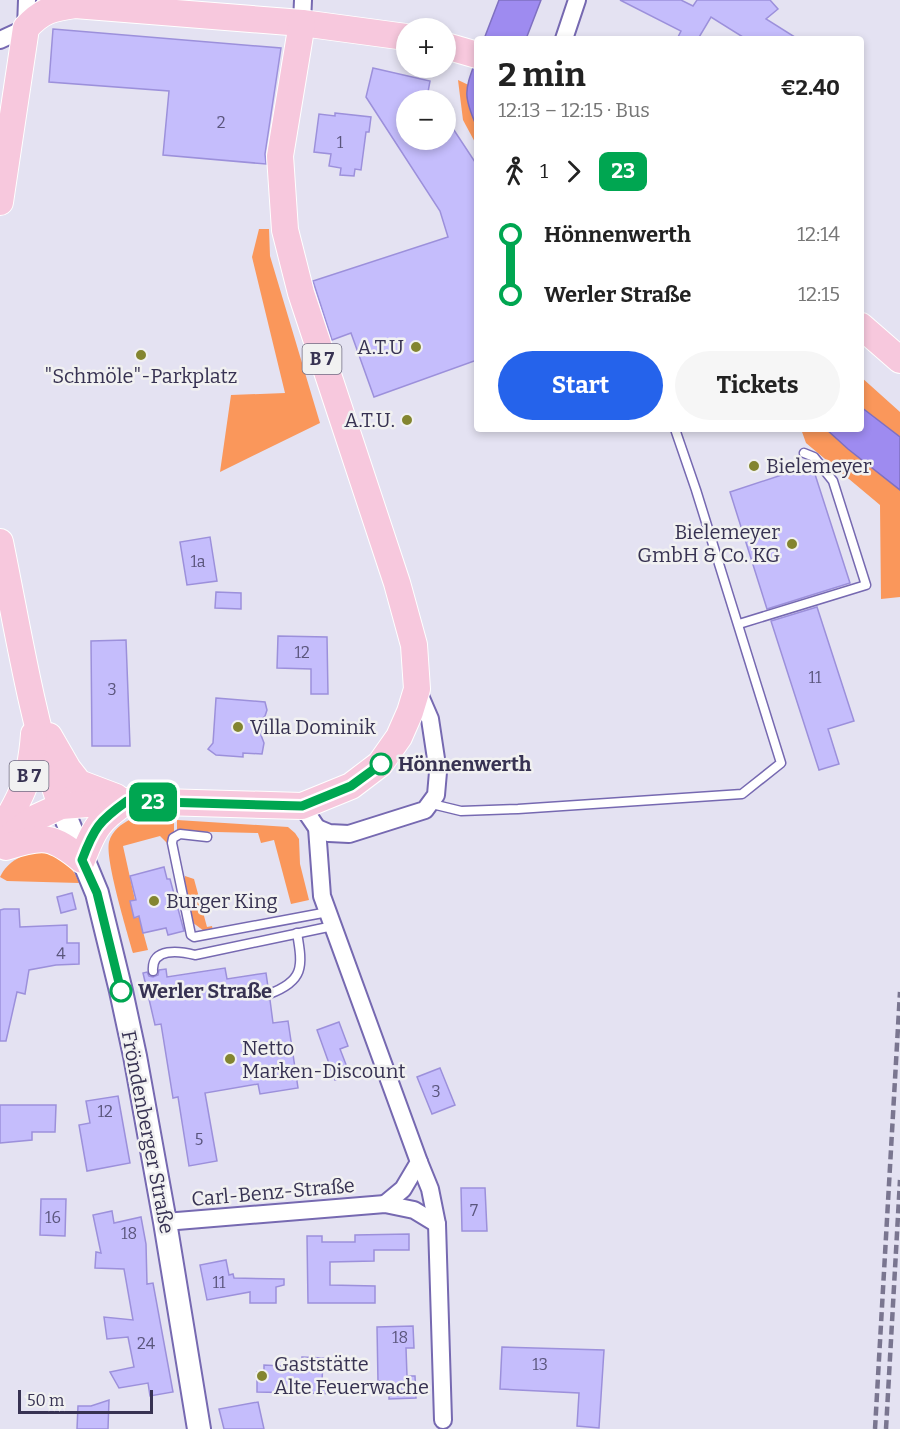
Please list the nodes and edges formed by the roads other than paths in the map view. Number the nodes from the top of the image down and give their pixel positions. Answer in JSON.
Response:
{"nodes":[{"id":1,"x":27,"y":0,"type":"edge"},
{"id":2,"x":577,"y":0,"type":"edge"},
{"id":3,"x":73,"y":2,"type":"edge"},
{"id":4,"x":302,"y":11,"type":"edge"},
{"id":5,"x":26,"y":28,"type":"junction"},
{"id":6,"x":396,"y":34,"type":"edge"},
{"id":7,"x":565,"y":36,"type":"edge"},
{"id":8,"x":0,"y":39,"type":"edge"},
{"id":9,"x":456,"y":49,"type":"edge"},
{"id":10,"x":474,"y":54,"type":"edge"},
{"id":11,"x":0,"y":202,"type":"edge"},
{"id":12,"x":864,"y":329,"type":"edge"},
{"id":13,"x":900,"y":360,"type":"edge"},
{"id":14,"x":676,"y":432,"type":"edge"},
{"id":15,"x":804,"y":453,"type":"dead end"},
{"id":16,"x":0,"y":542,"type":"edge"},
{"id":17,"x":739,"y":624,"type":"junction"},
{"id":18,"x":417,"y":689,"type":"junction"},
{"id":19,"x":35,"y":713,"type":"junction"},
{"id":20,"x":127,"y":801,"type":"junction"},
{"id":21,"x":432,"y":804,"type":"junction"},
{"id":22,"x":61,"y":806,"type":"junction"},
{"id":23,"x":302,"y":806,"type":"junction"},
{"id":24,"x":317,"y":828,"type":"junction"},
{"id":25,"x":0,"y":832,"type":"edge"},
{"id":26,"x":207,"y":837,"type":"dead end"},
{"id":27,"x":0,"y":844,"type":"edge"},
{"id":28,"x":0,"y":849,"type":"edge"},
{"id":29,"x":82,"y":860,"type":"junction"},
{"id":30,"x":331,"y":919,"type":"junction"},
{"id":31,"x":297,"y":933,"type":"junction"},
{"id":32,"x":153,"y":971,"type":"dead end"},
{"id":33,"x":269,"y":994,"type":"dead end"},
{"id":34,"x":419,"y":1162,"type":"junction"},
{"id":35,"x":384,"y":1204,"type":"junction"},
{"id":36,"x":165,"y":1222,"type":"junction"},
{"id":37,"x":437,"y":1224,"type":"junction"},
{"id":38,"x":443,"y":1420,"type":"dead end"},
{"id":39,"x":199,"y":1429,"type":"edge"}],
"edges":[{"from":1,"to":5,"type":"street"},
{"from":2,"to":7,"type":"street"},
{"from":3,"to":4,"type":"main road"},
{"from":3,"to":5,"type":"main road"},
{"from":4,"to":6,"type":"main road"},
{"from":4,"to":18,"type":"main road","number":"B 7"},
{"from":5,"to":8,"type":"street"},
{"from":5,"to":11,"type":"main road"},
{"from":9,"to":10,"type":"main road"},
{"from":12,"to":13,"type":"main road"},
{"from":14,"to":17,"type":"lane"},
{"from":15,"to":17,"type":"lane"},
{"from":16,"to":19,"type":"main road"},
{"from":17,"to":21,"type":"lane"},
{"from":18,"to":21,"type":"street"},
{"from":18,"to":23,"type":"main road","number":"B 7"},
{"from":19,"to":20,"type":"main road"},
{"from":19,"to":22,"type":"main road"},
{"from":19,"to":25,"type":"main road","number":"B 7"},
{"from":20,"to":22,"type":"main road","number":"B 7"},
{"from":20,"to":23,"type":"main road","number":"B 7"},
{"from":20,"to":29,"type":"main road"},
{"from":21,"to":24,"type":"street"},
{"from":22,"to":27,"type":"main road","number":"B 7"},
{"from":22,"to":29,"type":"main road","name":"Fröndenberger Straße"},
{"from":23,"to":24,"type":"street"},
{"from":24,"to":30,"type":"street"},
{"from":26,"to":30,"type":"lane"},
{"from":28,"to":29,"type":"main road"},
{"from":29,"to":36,"type":"main road","name":"Fröndenberger Straße"},
{"from":30,"to":31,"type":"lane"},
{"from":30,"to":34,"type":"street"},
{"from":31,"to":32,"type":"lane"},
{"from":31,"to":33,"type":"lane"},
{"from":34,"to":35,"type":"street"},
{"from":34,"to":37,"type":"street"},
{"from":35,"to":36,"type":"street","name":"Carl-Benz-Straße"},
{"from":35,"to":37,"type":"street","name":"Carl-Benz-Straße"},
{"from":36,"to":39,"type":"main road","name":"Fröndenberger Straße"},
{"from":37,"to":38,"type":"street"}]}
